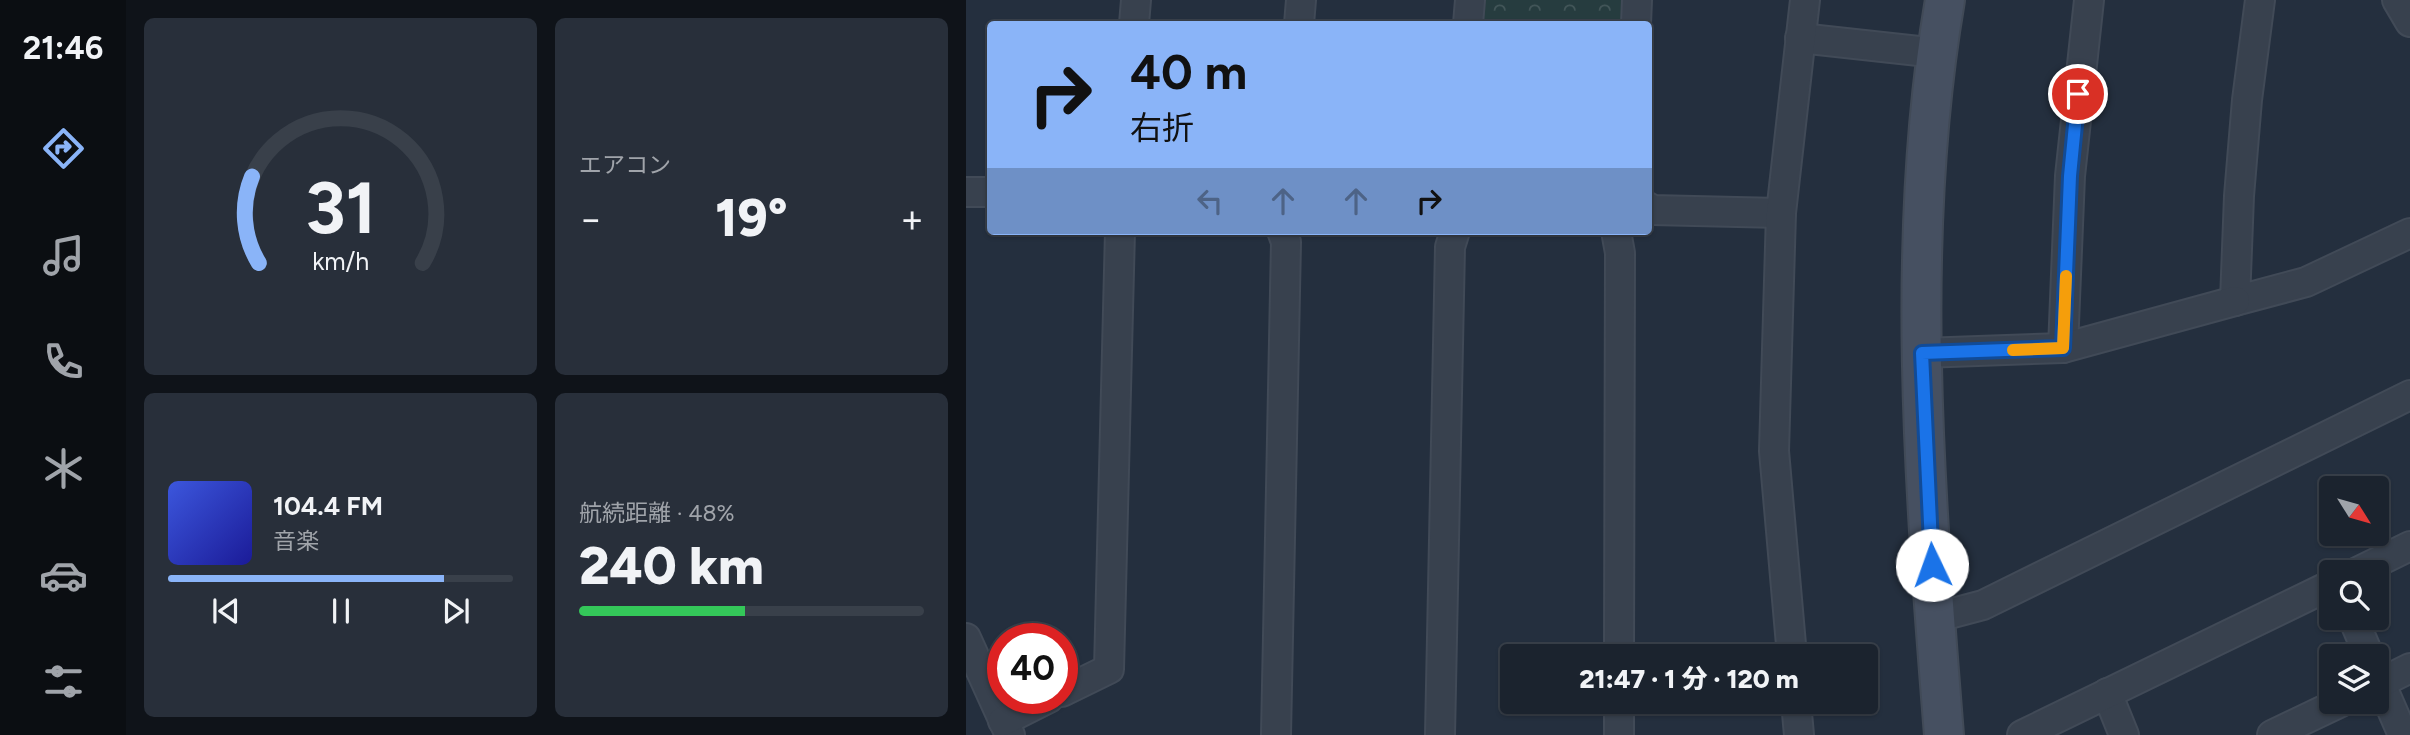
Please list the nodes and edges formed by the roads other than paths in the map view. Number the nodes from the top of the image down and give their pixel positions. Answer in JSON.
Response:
{"nodes":[{"id":1,"x":1136,"y":0,"type":"edge"},
{"id":2,"x":1301,"y":0,"type":"edge"},
{"id":3,"x":1470,"y":0,"type":"edge"},
{"id":4,"x":1637,"y":0,"type":"edge"},
{"id":5,"x":1805,"y":0,"type":"edge"},
{"id":6,"x":1945,"y":0,"type":"edge"},
{"id":7,"x":2089,"y":0,"type":"edge"},
{"id":8,"x":2260,"y":0,"type":"edge"},
{"id":9,"x":2398,"y":0,"type":"edge"},
{"id":10,"x":1134,"y":21,"type":"edge"},
{"id":11,"x":1299,"y":21,"type":"edge"},
{"id":12,"x":1468,"y":21,"type":"edge"},
{"id":13,"x":1636,"y":21,"type":"edge"},
{"id":14,"x":2410,"y":22,"type":"edge"},
{"id":15,"x":1800,"y":38,"type":"junction"},
{"id":16,"x":1937,"y":53,"type":"junction"},
{"id":17,"x":966,"y":192,"type":"edge"},
{"id":18,"x":987,"y":192,"type":"edge"},
{"id":19,"x":1652,"y":209,"type":"edge"},
{"id":20,"x":1781,"y":213,"type":"junction"},
{"id":21,"x":2410,"y":233,"type":"edge"},
{"id":22,"x":1120,"y":235,"type":"edge"},
{"id":23,"x":1284,"y":235,"type":"edge"},
{"id":24,"x":1454,"y":235,"type":"edge"},
{"id":25,"x":1617,"y":235,"type":"edge"},
{"id":26,"x":2235,"y":301,"type":"junction"},
{"id":27,"x":2063,"y":348,"type":"junction"},
{"id":28,"x":1922,"y":353,"type":"junction"},
{"id":29,"x":2410,"y":395,"type":"edge"},
{"id":30,"x":2410,"y":546,"type":"edge"},
{"id":31,"x":2381,"y":560,"type":"edge"},
{"id":32,"x":2319,"y":591,"type":"edge"},
{"id":33,"x":1934,"y":618,"type":"junction"},
{"id":34,"x":966,"y":638,"type":"edge"},
{"id":35,"x":1619,"y":644,"type":"edge"},
{"id":36,"x":1791,"y":644,"type":"edge"},
{"id":37,"x":2410,"y":668,"type":"edge"},
{"id":38,"x":2389,"y":676,"type":"edge"},
{"id":39,"x":1078,"y":684,"type":"edge"},
{"id":40,"x":2107,"y":693,"type":"junction"},
{"id":41,"x":2389,"y":704,"type":"edge"},
{"id":42,"x":2319,"y":713,"type":"edge"},
{"id":43,"x":1027,"y":714,"type":"edge"},
{"id":44,"x":1619,"y":714,"type":"edge"},
{"id":45,"x":1797,"y":714,"type":"edge"},
{"id":46,"x":1007,"y":728,"type":"edge"},
{"id":47,"x":1276,"y":735,"type":"edge"},
{"id":48,"x":1440,"y":735,"type":"edge"},
{"id":49,"x":1619,"y":735,"type":"edge"},
{"id":50,"x":1798,"y":735,"type":"edge"},
{"id":51,"x":1944,"y":735,"type":"edge"},
{"id":52,"x":2022,"y":735,"type":"edge"},
{"id":53,"x":2124,"y":735,"type":"edge"},
{"id":54,"x":2272,"y":735,"type":"edge"},
{"id":55,"x":2403,"y":735,"type":"edge"}],
"edges":[{"from":1,"to":10,"type":"street"},
{"from":2,"to":11,"type":"street"},
{"from":3,"to":12,"type":"street"},
{"from":4,"to":13,"type":"street"},
{"from":5,"to":15,"type":"street"},
{"from":6,"to":16,"type":"street"},
{"from":7,"to":27,"type":"street"},
{"from":8,"to":26,"type":"street"},
{"from":9,"to":14,"type":"street"},
{"from":15,"to":16,"type":"street"},
{"from":15,"to":20,"type":"street"},
{"from":16,"to":28,"type":"street"},
{"from":17,"to":18,"type":"street"},
{"from":19,"to":20,"type":"street"},
{"from":20,"to":36,"type":"street"},
{"from":21,"to":26,"type":"street"},
{"from":22,"to":39,"type":"street"},
{"from":23,"to":47,"type":"street"},
{"from":24,"to":48,"type":"street"},
{"from":25,"to":35,"type":"street"},
{"from":26,"to":27,"type":"street"},
{"from":27,"to":28,"type":"street"},
{"from":28,"to":33,"type":"street"},
{"from":29,"to":33,"type":"street"},
{"from":30,"to":31,"type":"street"},
{"from":32,"to":40,"type":"street"},
{"from":33,"to":51,"type":"street"},
{"from":34,"to":46,"type":"street"},
{"from":37,"to":38,"type":"street"},
{"from":40,"to":52,"type":"street"},
{"from":40,"to":53,"type":"street"},
{"from":41,"to":55,"type":"street"},
{"from":42,"to":54,"type":"street"},
{"from":43,"to":46,"type":"street"},
{"from":44,"to":49,"type":"street"},
{"from":45,"to":50,"type":"street"}]}
